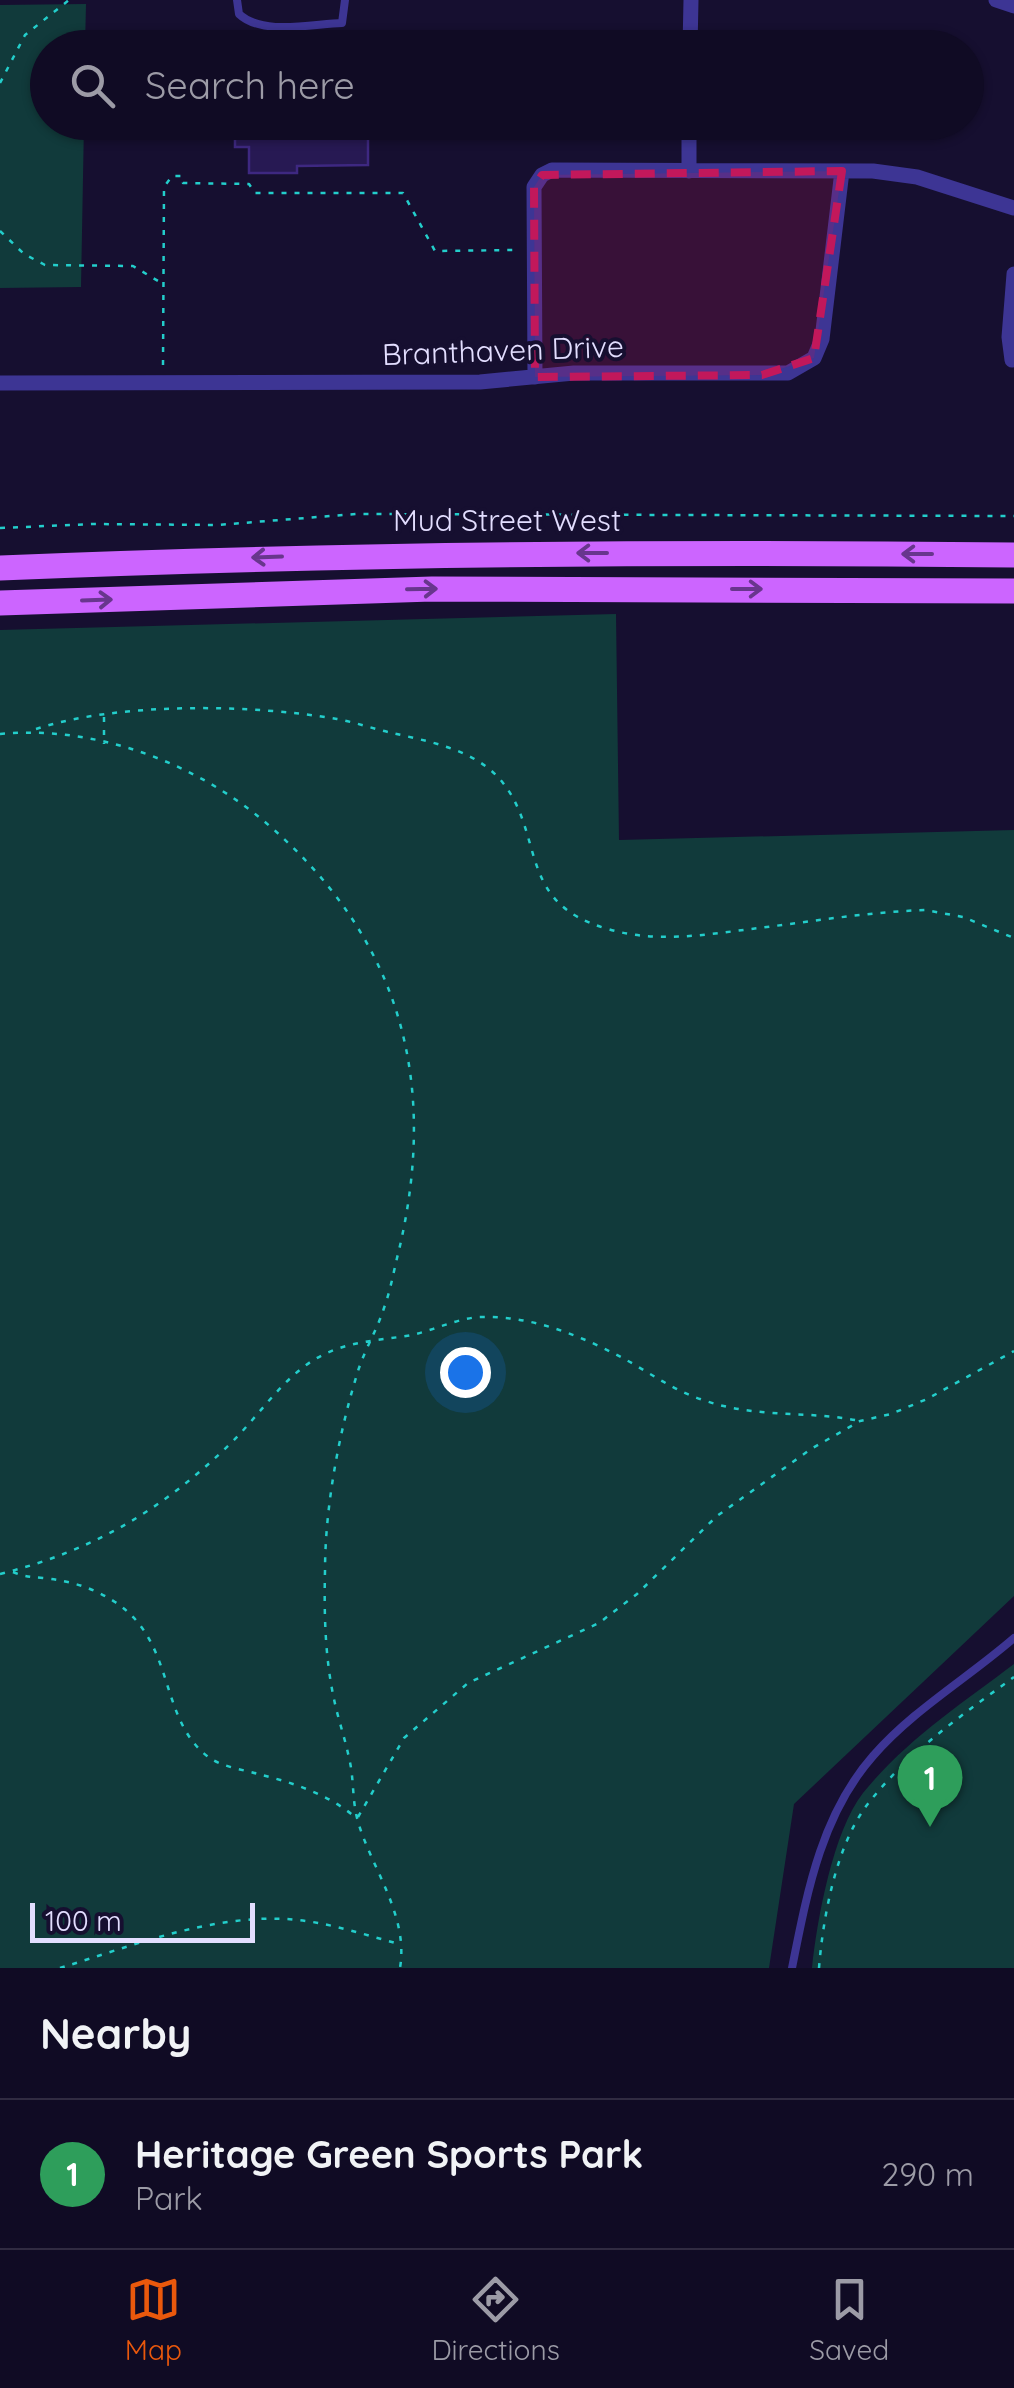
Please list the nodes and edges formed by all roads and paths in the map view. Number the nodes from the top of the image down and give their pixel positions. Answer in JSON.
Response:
{"nodes":[{"id":1,"x":69,"y":0,"type":"edge"},
{"id":2,"x":237,"y":0,"type":"edge"},
{"id":3,"x":345,"y":0,"type":"edge"},
{"id":4,"x":690,"y":0,"type":"edge"},
{"id":5,"x":996,"y":0,"type":"edge"},
{"id":6,"x":1014,"y":6,"type":"edge"},
{"id":7,"x":31,"y":30,"type":"edge"},
{"id":8,"x":690,"y":30,"type":"edge"},
{"id":9,"x":30,"y":31,"type":"edge"},
{"id":10,"x":0,"y":82,"type":"edge"},
{"id":11,"x":689,"y":140,"type":"edge"},
{"id":12,"x":689,"y":170,"type":"junction"},
{"id":13,"x":842,"y":171,"type":"junction"},
{"id":14,"x":1014,"y":208,"type":"edge"},
{"id":15,"x":0,"y":232,"type":"edge"},
{"id":16,"x":533,"y":250,"type":"junction"},
{"id":17,"x":1014,"y":274,"type":"edge"},
{"id":18,"x":164,"y":284,"type":"junction"},
{"id":19,"x":1012,"y":360,"type":"edge"},
{"id":20,"x":535,"y":378,"type":"junction"},
{"id":21,"x":164,"y":382,"type":"junction"},
{"id":22,"x":0,"y":383,"type":"edge"},
{"id":23,"x":1014,"y":516,"type":"edge"},
{"id":24,"x":0,"y":528,"type":"edge"},
{"id":25,"x":1014,"y":555,"type":"edge"},
{"id":26,"x":0,"y":568,"type":"edge"},
{"id":27,"x":1014,"y":591,"type":"edge"},
{"id":28,"x":0,"y":603,"type":"edge"},
{"id":29,"x":104,"y":716,"type":"junction"},
{"id":30,"x":29,"y":731,"type":"junction"},
{"id":31,"x":0,"y":734,"type":"edge"},
{"id":32,"x":104,"y":744,"type":"junction"},
{"id":33,"x":1014,"y":938,"type":"edge"},
{"id":34,"x":372,"y":1338,"type":"junction"},
{"id":35,"x":1014,"y":1351,"type":"edge"},
{"id":36,"x":860,"y":1421,"type":"junction"},
{"id":37,"x":10,"y":1571,"type":"junction"},
{"id":38,"x":0,"y":1574,"type":"edge"},
{"id":39,"x":1014,"y":1638,"type":"edge"},
{"id":40,"x":1014,"y":1677,"type":"edge"},
{"id":41,"x":357,"y":1819,"type":"junction"},
{"id":42,"x":401,"y":1944,"type":"junction"},
{"id":43,"x":60,"y":1968,"type":"edge"},
{"id":44,"x":400,"y":1968,"type":"edge"},
{"id":45,"x":792,"y":1968,"type":"edge"},
{"id":46,"x":819,"y":1968,"type":"edge"}],
"edges":[{"from":1,"to":7,"type":"path"},
{"from":2,"to":3,"type":"lane"},
{"from":4,"to":8,"type":"street"},
{"from":5,"to":6,"type":"street"},
{"from":9,"to":10,"type":"path"},
{"from":11,"to":12,"type":"street"},
{"from":12,"to":13,"type":"street"},
{"from":12,"to":16,"type":"street"},
{"from":13,"to":14,"type":"street"},
{"from":13,"to":20,"type":"street","name":"Branthaven Drive"},
{"from":15,"to":18,"type":"path"},
{"from":16,"to":18,"type":"path"},
{"from":16,"to":20,"type":"street"},
{"from":17,"to":19,"type":"street"},
{"from":18,"to":21,"type":"path"},
{"from":20,"to":21,"type":"street","name":"Branthaven Drive"},
{"from":21,"to":22,"type":"street","name":"Branthaven Drive"},
{"from":23,"to":24,"type":"path"},
{"from":25,"to":26,"type":"main road","name":"Mud Street West","one_way":true},
{"from":28,"to":27,"type":"main road","one_way":true},
{"from":29,"to":30,"type":"path"},
{"from":29,"to":32,"type":"path"},
{"from":29,"to":33,"type":"path"},
{"from":30,"to":31,"type":"path"},
{"from":30,"to":32,"type":"path"},
{"from":32,"to":34,"type":"path"},
{"from":34,"to":36,"type":"path"},
{"from":34,"to":37,"type":"path"},
{"from":34,"to":41,"type":"path"},
{"from":35,"to":36,"type":"path"},
{"from":36,"to":41,"type":"path"},
{"from":37,"to":38,"type":"path"},
{"from":37,"to":41,"type":"path"},
{"from":39,"to":45,"type":"lane"},
{"from":40,"to":46,"type":"path"},
{"from":41,"to":42,"type":"path"},
{"from":42,"to":43,"type":"path"},
{"from":42,"to":44,"type":"path"}]}
